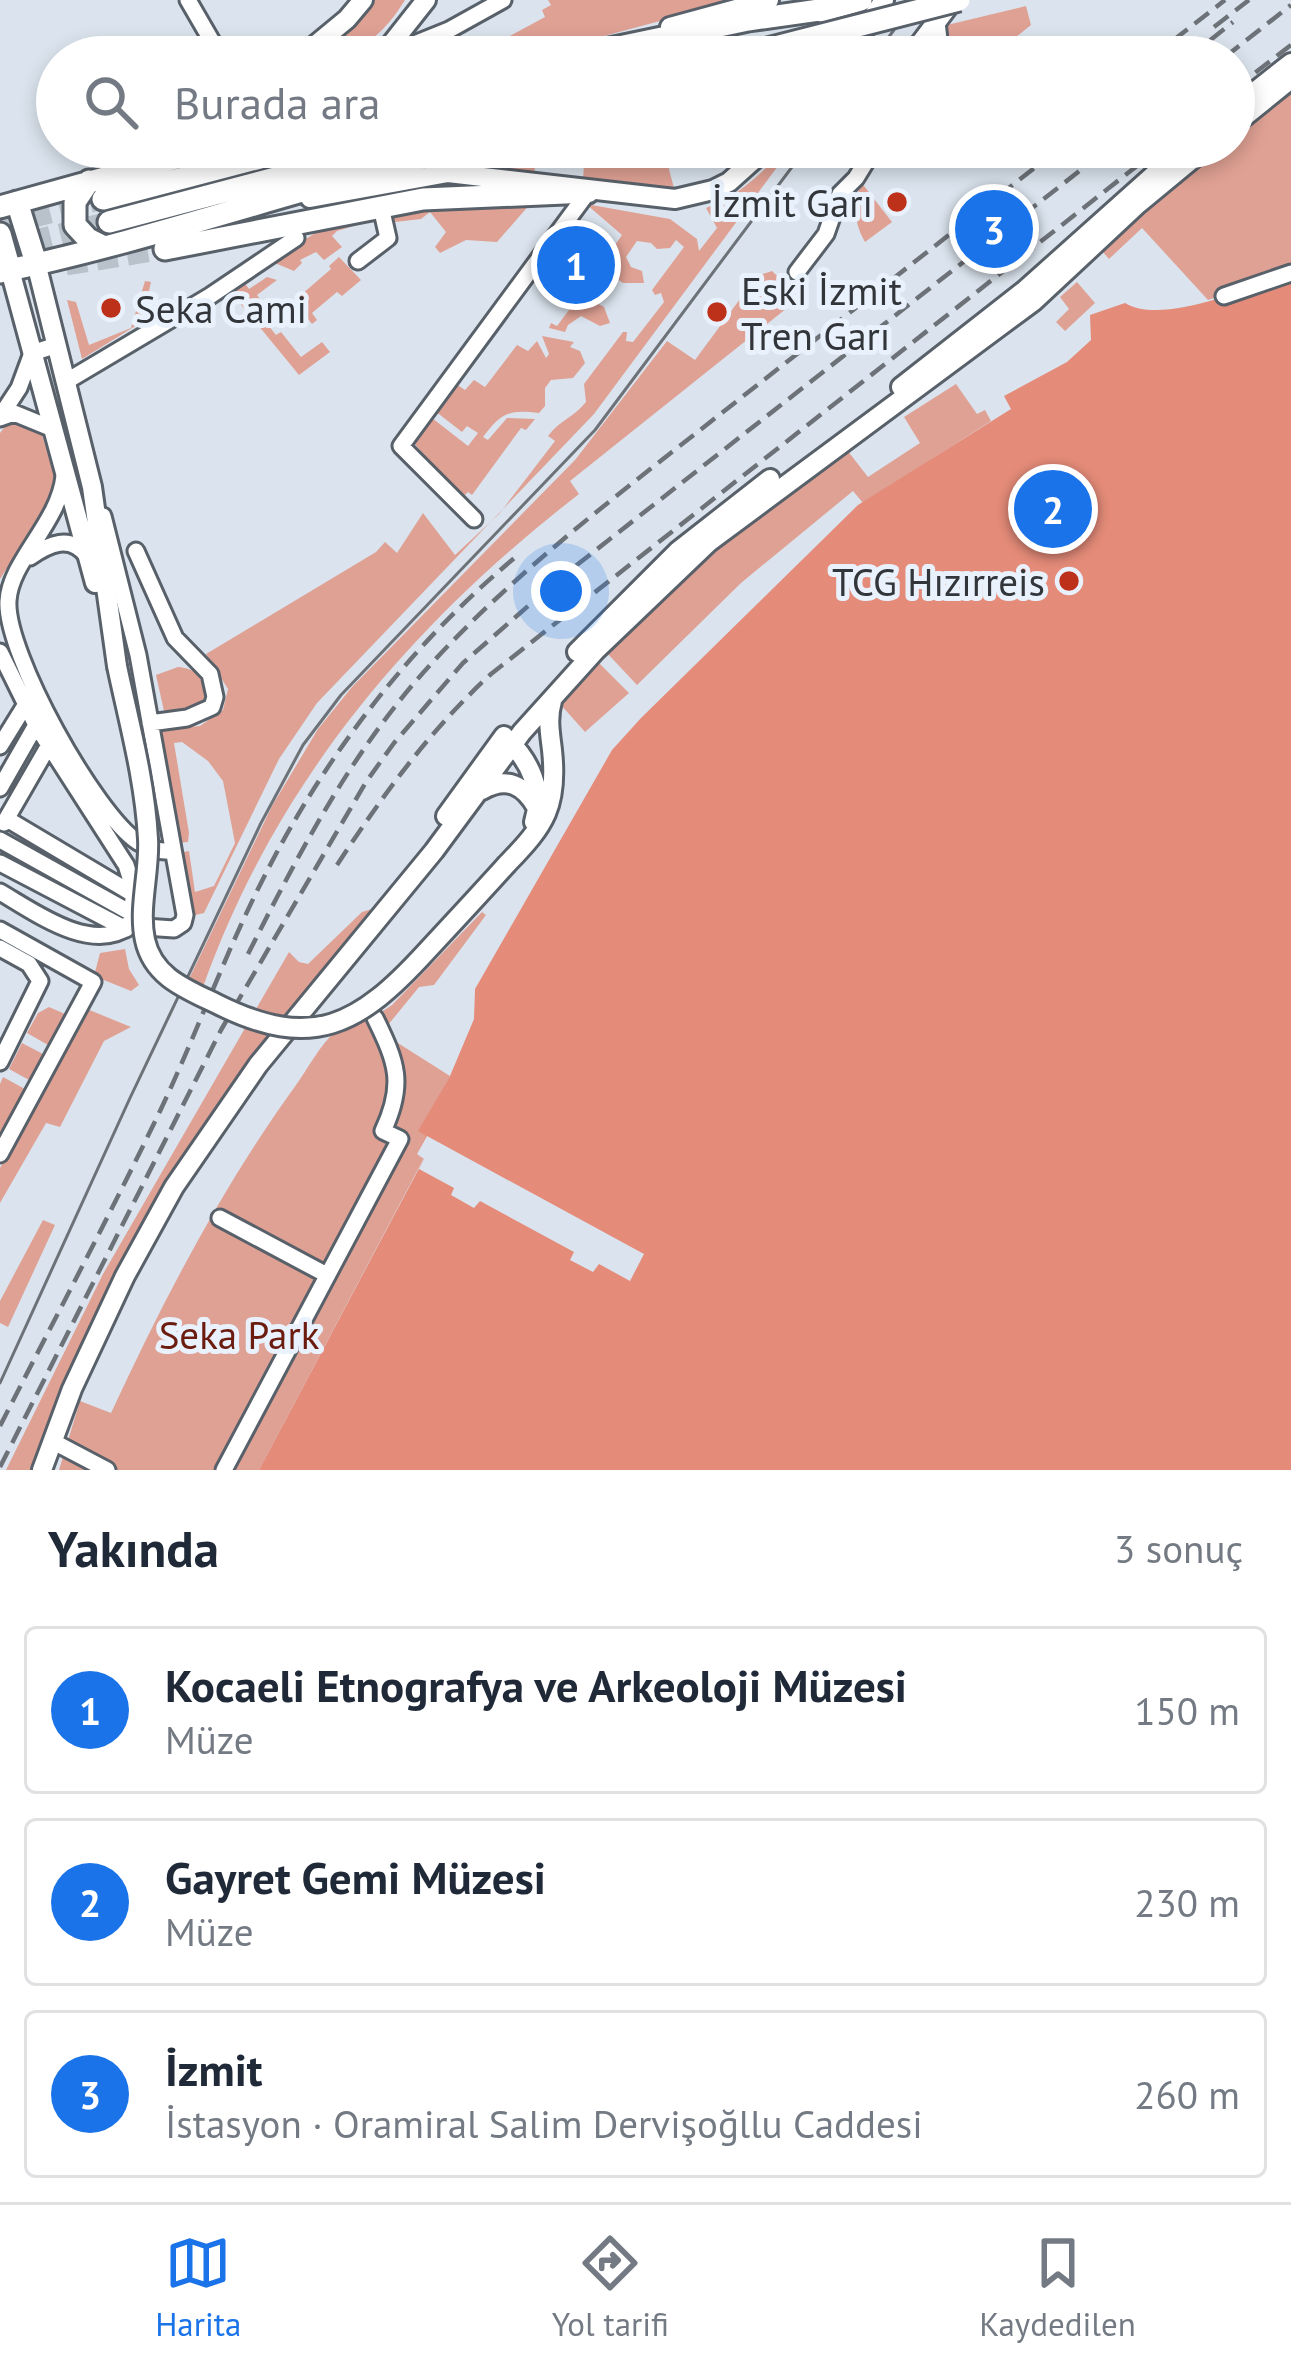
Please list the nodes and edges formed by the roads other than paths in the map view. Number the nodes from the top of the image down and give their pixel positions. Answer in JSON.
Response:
{"nodes":[{"id":1,"x":188,"y":0,"type":"edge"},
{"id":2,"x":363,"y":0,"type":"edge"},
{"id":3,"x":426,"y":0,"type":"edge"},
{"id":4,"x":503,"y":0,"type":"edge"},
{"id":5,"x":769,"y":0,"type":"edge"},
{"id":6,"x":861,"y":0,"type":"edge"},
{"id":7,"x":884,"y":0,"type":"edge"},
{"id":8,"x":956,"y":0,"type":"edge"},
{"id":9,"x":937,"y":22,"type":"junction"},
{"id":10,"x":209,"y":36,"type":"edge"},
{"id":11,"x":324,"y":36,"type":"edge"},
{"id":12,"x":398,"y":36,"type":"edge"},
{"id":13,"x":434,"y":36,"type":"edge"},
{"id":14,"x":636,"y":36,"type":"edge"},
{"id":15,"x":765,"y":36,"type":"edge"},
{"id":16,"x":783,"y":36,"type":"edge"},
{"id":17,"x":860,"y":36,"type":"edge"},
{"id":18,"x":926,"y":36,"type":"edge"},
{"id":19,"x":939,"y":36,"type":"edge"},
{"id":20,"x":1291,"y":63,"type":"edge"},
{"id":21,"x":1291,"y":80,"type":"edge"},
{"id":22,"x":1255,"y":91,"type":"edge"},
{"id":23,"x":1255,"y":108,"type":"edge"},
{"id":24,"x":126,"y":168,"type":"edge"},
{"id":25,"x":136,"y":168,"type":"edge"},
{"id":26,"x":201,"y":168,"type":"edge"},
{"id":27,"x":313,"y":168,"type":"edge"},
{"id":28,"x":377,"y":168,"type":"edge"},
{"id":29,"x":745,"y":168,"type":"edge"},
{"id":30,"x":862,"y":168,"type":"edge"},
{"id":31,"x":1161,"y":168,"type":"edge"},
{"id":32,"x":1183,"y":168,"type":"edge"},
{"id":33,"x":117,"y":173,"type":"junction"},
{"id":34,"x":96,"y":190,"type":"junction"},
{"id":35,"x":588,"y":192,"type":"junction"},
{"id":36,"x":9,"y":205,"type":"edge"},
{"id":37,"x":381,"y":207,"type":"junction"},
{"id":38,"x":109,"y":222,"type":"tunnel mouth"},
{"id":39,"x":200,"y":222,"type":"junction"},
{"id":40,"x":0,"y":234,"type":"edge"},
{"id":41,"x":296,"y":238,"type":"dead end"},
{"id":42,"x":102,"y":245,"type":"junction"},
{"id":43,"x":165,"y":249,"type":"tunnel mouth"},
{"id":44,"x":358,"y":261,"type":"dead end"},
{"id":45,"x":36,"y":263,"type":"junction"},
{"id":46,"x":5,"y":271,"type":"edge"},
{"id":47,"x":797,"y":272,"type":"dead end"},
{"id":48,"x":1291,"y":273,"type":"edge"},
{"id":49,"x":1225,"y":296,"type":"dead end"},
{"id":50,"x":57,"y":345,"type":"junction"},
{"id":51,"x":32,"y":353,"type":"junction"},
{"id":52,"x":67,"y":380,"type":"junction"},
{"id":53,"x":0,"y":417,"type":"edge"},
{"id":54,"x":53,"y":429,"type":"junction"},
{"id":55,"x":64,"y":473,"type":"junction"},
{"id":56,"x":92,"y":487,"type":"junction"},
{"id":57,"x":474,"y":519,"type":"dead end"},
{"id":58,"x":136,"y":551,"type":"dead end"},
{"id":59,"x":89,"y":558,"type":"junction"},
{"id":60,"x":25,"y":560,"type":"junction"},
{"id":61,"x":0,"y":595,"type":"edge"},
{"id":62,"x":0,"y":652,"type":"edge"},
{"id":63,"x":117,"y":666,"type":"junction"},
{"id":64,"x":553,"y":697,"type":"junction"},
{"id":65,"x":26,"y":704,"type":"junction"},
{"id":66,"x":150,"y":723,"type":"junction"},
{"id":67,"x":36,"y":725,"type":"junction"},
{"id":68,"x":513,"y":734,"type":"junction"},
{"id":69,"x":49,"y":745,"type":"junction"},
{"id":70,"x":0,"y":746,"type":"edge"},
{"id":71,"x":553,"y":765,"type":"junction"},
{"id":72,"x":0,"y":788,"type":"edge"},
{"id":73,"x":478,"y":792,"type":"junction"},
{"id":74,"x":538,"y":809,"type":"junction"},
{"id":75,"x":2,"y":830,"type":"edge"},
{"id":76,"x":173,"y":851,"type":"junction"},
{"id":77,"x":0,"y":863,"type":"edge"},
{"id":78,"x":507,"y":864,"type":"junction"},
{"id":79,"x":0,"y":892,"type":"edge"},
{"id":80,"x":133,"y":894,"type":"junction"},
{"id":81,"x":380,"y":915,"type":"junction"},
{"id":82,"x":129,"y":922,"type":"junction"},
{"id":83,"x":0,"y":930,"type":"edge"},
{"id":84,"x":0,"y":948,"type":"edge"},
{"id":85,"x":376,"y":1018,"type":"dead end"},
{"id":86,"x":0,"y":1062,"type":"edge"},
{"id":87,"x":0,"y":1154,"type":"edge"},
{"id":88,"x":220,"y":1218,"type":"dead end"},
{"id":89,"x":327,"y":1276,"type":"junction"},
{"id":90,"x":52,"y":1441,"type":"junction"},
{"id":91,"x":43,"y":1470,"type":"edge"},
{"id":92,"x":107,"y":1470,"type":"edge"},
{"id":93,"x":224,"y":1470,"type":"edge"}],
"edges":[{"from":1,"to":10,"type":"street"},
{"from":2,"to":11,"type":"main road"},
{"from":3,"to":12,"type":"main road"},
{"from":4,"to":13,"type":"street"},
{"from":5,"to":14,"type":"main road"},
{"from":6,"to":15,"type":"highway"},
{"from":7,"to":17,"type":"main road"},
{"from":8,"to":9,"type":"main road"},
{"from":8,"to":16,"type":"highway","bridge":true},
{"from":9,"to":18,"type":"main road"},
{"from":9,"to":19,"type":"street"},
{"from":20,"to":22,"type":"main road"},
{"from":21,"to":23,"type":"main road"},
{"from":24,"to":33,"type":"main road"},
{"from":25,"to":33,"type":"highway"},
{"from":26,"to":34,"type":"highway"},
{"from":27,"to":38,"type":"highway"},
{"from":28,"to":39,"type":"highway"},
{"from":29,"to":35,"type":"main road"},
{"from":30,"to":47,"type":"street"},
{"from":31,"to":68,"type":"main road"},
{"from":32,"to":64,"type":"main road"},
{"from":33,"to":34,"type":"highway"},
{"from":34,"to":36,"type":"highway"},
{"from":34,"to":42,"type":"highway"},
{"from":35,"to":37,"type":"highway"},
{"from":35,"to":39,"type":"main road"},
{"from":35,"to":57,"type":"street"},
{"from":36,"to":45,"type":"highway"},
{"from":37,"to":43,"type":"highway"},
{"from":37,"to":44,"type":"street"},
{"from":39,"to":42,"type":"highway"},
{"from":40,"to":46,"type":"highway"},
{"from":41,"to":52,"type":"street"},
{"from":42,"to":45,"type":"highway"},
{"from":45,"to":46,"type":"highway"},
{"from":45,"to":50,"type":"main road"},
{"from":46,"to":51,"type":"main road"},
{"from":48,"to":49,"type":"street"},
{"from":50,"to":51,"type":"street"},
{"from":50,"to":52,"type":"main road"},
{"from":51,"to":53,"type":"street"},
{"from":51,"to":54,"type":"main road"},
{"from":52,"to":56,"type":"main road"},
{"from":53,"to":54,"type":"street"},
{"from":54,"to":55,"type":"main road"},
{"from":55,"to":59,"type":"main road"},
{"from":55,"to":60,"type":"street"},
{"from":56,"to":63,"type":"main road"},
{"from":56,"to":66,"type":"street"},
{"from":58,"to":66,"type":"street"},
{"from":59,"to":60,"type":"street"},
{"from":59,"to":63,"type":"main road"},
{"from":60,"to":61,"type":"street"},
{"from":60,"to":76,"type":"street"},
{"from":62,"to":65,"type":"street"},
{"from":63,"to":78,"type":"main road","bridge":true},
{"from":64,"to":68,"type":"main road"},
{"from":64,"to":71,"type":"main road"},
{"from":65,"to":67,"type":"street"},
{"from":65,"to":70,"type":"street"},
{"from":66,"to":76,"type":"street"},
{"from":67,"to":69,"type":"street"},
{"from":67,"to":72,"type":"street"},
{"from":68,"to":71,"type":"main road"},
{"from":68,"to":73,"type":"main road"},
{"from":68,"to":74,"type":"main road"},
{"from":68,"to":81,"type":"main road"},
{"from":69,"to":75,"type":"street"},
{"from":69,"to":80,"type":"street"},
{"from":71,"to":78,"type":"main road"},
{"from":73,"to":74,"type":"main road"},
{"from":73,"to":81,"type":"main road"},
{"from":74,"to":78,"type":"main road"},
{"from":75,"to":80,"type":"street"},
{"from":75,"to":82,"type":"street"},
{"from":76,"to":82,"type":"street"},
{"from":77,"to":82,"type":"street"},
{"from":79,"to":82,"type":"street"},
{"from":80,"to":82,"type":"street"},
{"from":81,"to":90,"type":"main road"},
{"from":83,"to":87,"type":"street"},
{"from":84,"to":86,"type":"street"},
{"from":85,"to":89,"type":"street"},
{"from":88,"to":89,"type":"street"},
{"from":89,"to":93,"type":"street"},
{"from":90,"to":91,"type":"main road"},
{"from":90,"to":92,"type":"street"}]}
